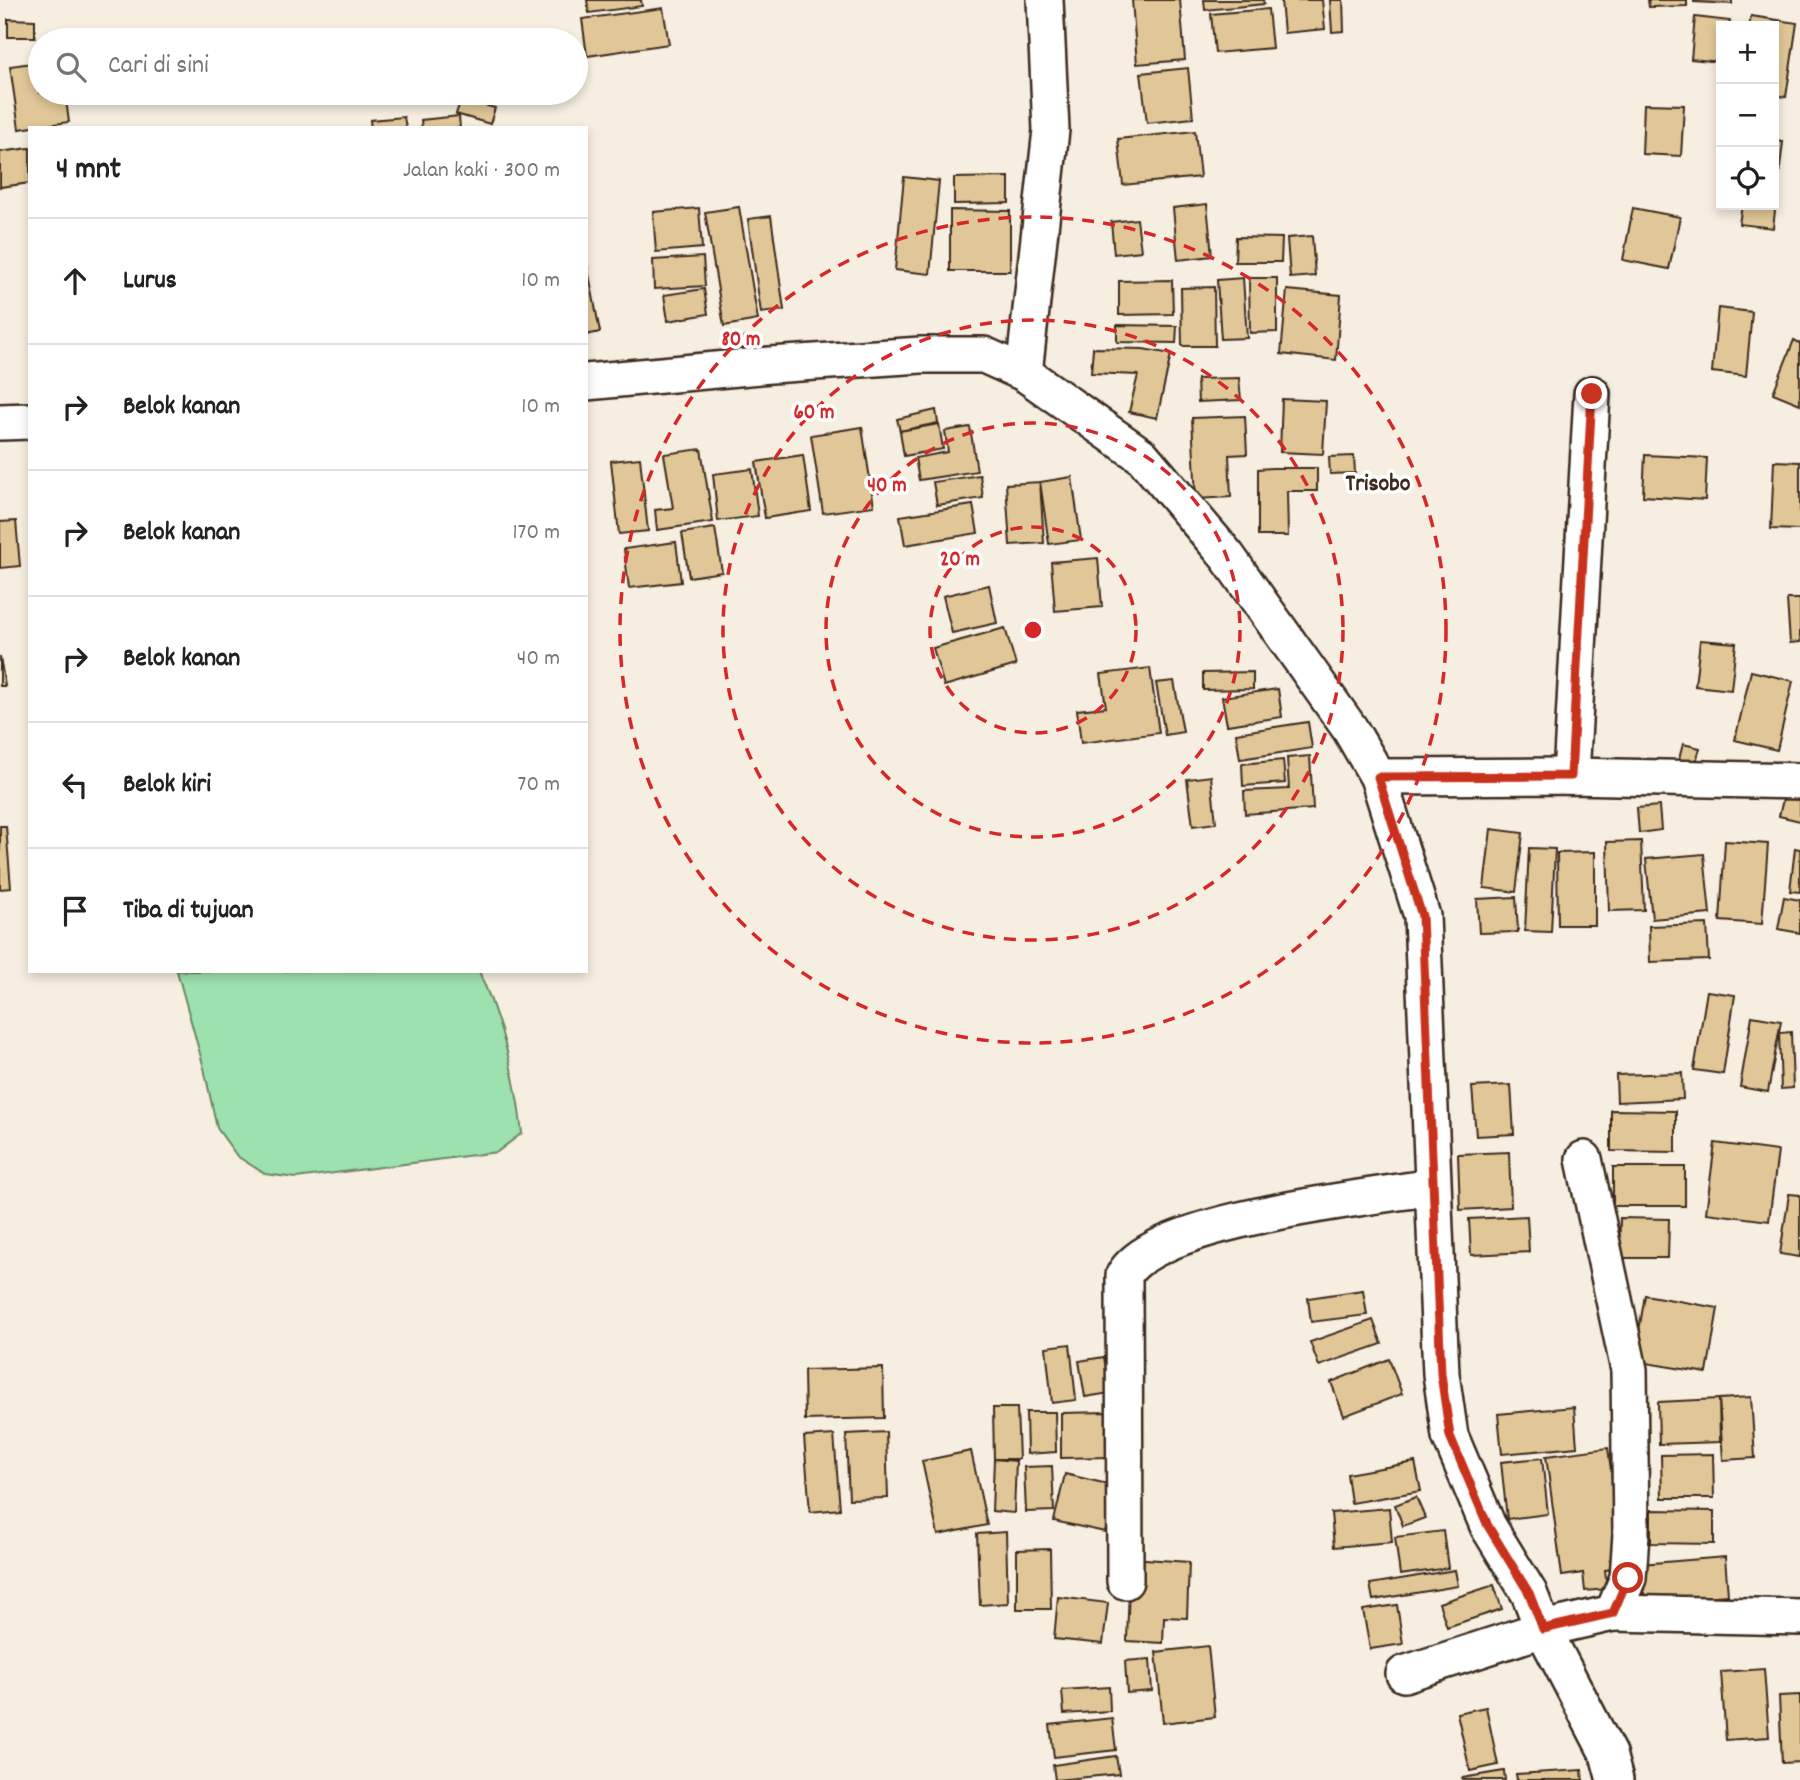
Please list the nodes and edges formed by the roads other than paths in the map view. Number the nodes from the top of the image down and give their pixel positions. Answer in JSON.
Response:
{"nodes":[{"id":1,"x":1045,"y":0,"type":"edge"},
{"id":2,"x":1024,"y":373,"type":"junction"},
{"id":3,"x":588,"y":382,"type":"edge"},
{"id":4,"x":1592,"y":394,"type":"dead end"},
{"id":5,"x":28,"y":421,"type":"edge"},
{"id":6,"x":0,"y":422,"type":"edge"},
{"id":7,"x":1571,"y":776,"type":"junction"},
{"id":8,"x":1378,"y":777,"type":"junction"},
{"id":9,"x":1800,"y":781,"type":"edge"},
{"id":10,"x":1584,"y":1159,"type":"dead end"},
{"id":11,"x":1432,"y":1187,"type":"junction"},
{"id":12,"x":1125,"y":1581,"type":"dead end"},
{"id":13,"x":1613,"y":1613,"type":"junction"},
{"id":14,"x":1800,"y":1616,"type":"edge"},
{"id":15,"x":1543,"y":1629,"type":"junction"},
{"id":16,"x":1404,"y":1674,"type":"dead end"},
{"id":17,"x":1615,"y":1780,"type":"edge"}],
"edges":[{"from":1,"to":2,"type":"street"},
{"from":2,"to":3,"type":"street"},
{"from":2,"to":8,"type":"street"},
{"from":4,"to":7,"type":"street"},
{"from":5,"to":6,"type":"street"},
{"from":7,"to":8,"type":"street"},
{"from":7,"to":9,"type":"street"},
{"from":8,"to":11,"type":"street"},
{"from":10,"to":13,"type":"street"},
{"from":11,"to":12,"type":"street"},
{"from":11,"to":15,"type":"street"},
{"from":13,"to":14,"type":"street"},
{"from":13,"to":15,"type":"street"},
{"from":15,"to":16,"type":"street"},
{"from":15,"to":17,"type":"street"}]}
